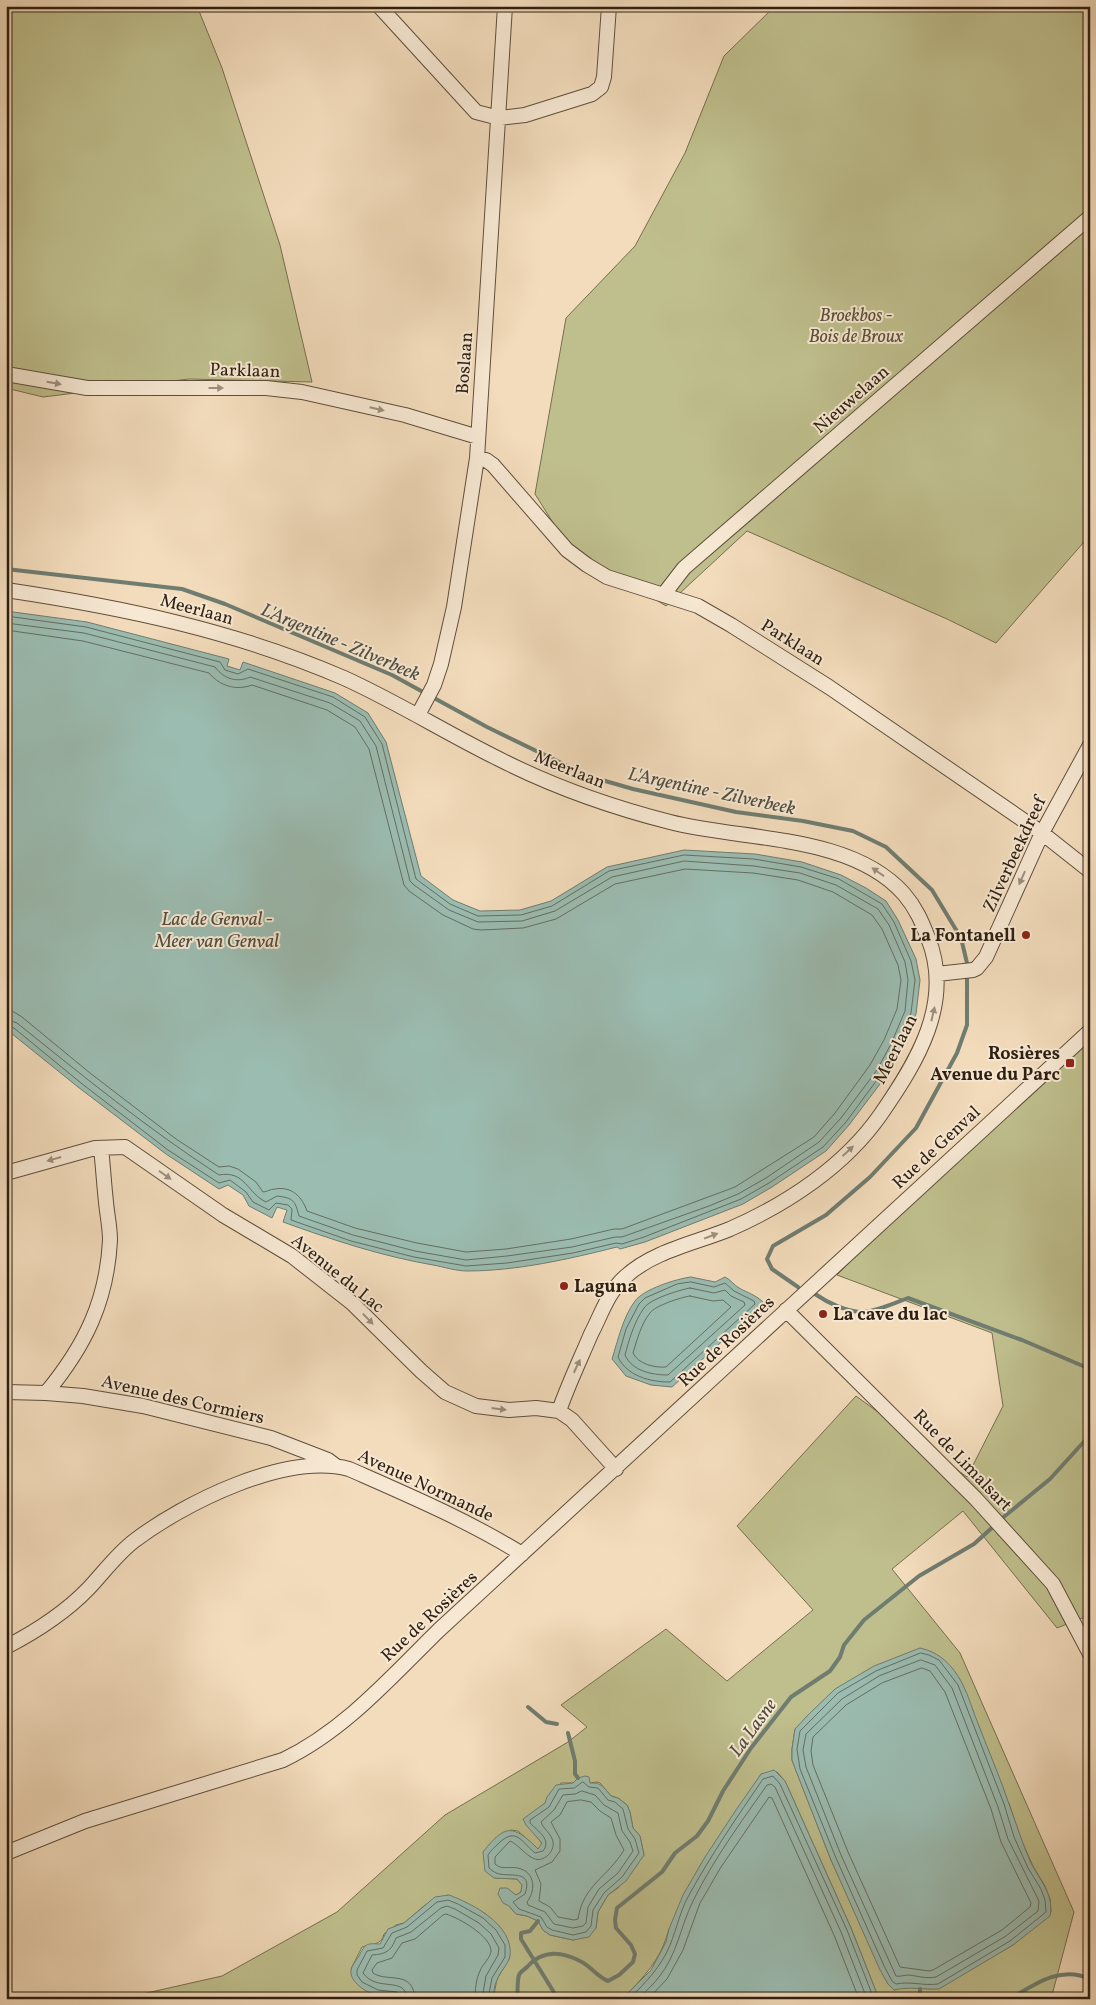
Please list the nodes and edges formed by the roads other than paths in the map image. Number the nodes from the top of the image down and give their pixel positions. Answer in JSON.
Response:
{"nodes":[{"id":1,"x":379,"y":6,"type":"edge"},
{"id":2,"x":505,"y":6,"type":"edge"},
{"id":3,"x":609,"y":6,"type":"edge"},
{"id":4,"x":499,"y":118,"type":"junction"},
{"id":5,"x":1090,"y":217,"type":"edge"},
{"id":6,"x":6,"y":374,"type":"edge"},
{"id":7,"x":478,"y":437,"type":"junction"},
{"id":8,"x":477,"y":458,"type":"junction"},
{"id":9,"x":6,"y":590,"type":"edge"},
{"id":10,"x":664,"y":594,"type":"junction"},
{"id":11,"x":418,"y":714,"type":"junction"},
{"id":12,"x":1090,"y":745,"type":"edge"},
{"id":13,"x":1042,"y":833,"type":"junction"},
{"id":14,"x":1090,"y":871,"type":"edge"},
{"id":15,"x":937,"y":974,"type":"junction"},
{"id":16,"x":1090,"y":1031,"type":"edge"},
{"id":17,"x":101,"y":1148,"type":"junction"},
{"id":18,"x":6,"y":1173,"type":"edge"},
{"id":19,"x":808,"y":1291,"type":"joint"},
{"id":20,"x":786,"y":1310,"type":"junction"},
{"id":21,"x":46,"y":1393,"type":"junction"},
{"id":22,"x":9,"y":1394,"type":"edge"},
{"id":23,"x":559,"y":1411,"type":"junction"},
{"id":24,"x":337,"y":1466,"type":"junction"},
{"id":25,"x":616,"y":1469,"type":"junction"},
{"id":26,"x":522,"y":1554,"type":"junction"},
{"id":27,"x":6,"y":1647,"type":"edge"},
{"id":28,"x":1090,"y":1654,"type":"edge"},
{"id":29,"x":6,"y":1853,"type":"edge"}],
"edges":[{"from":1,"to":4,"type":"street"},
{"from":2,"to":4,"type":"street","name":"Boslaan"},
{"from":3,"to":4,"type":"street"},
{"from":4,"to":7,"type":"street","name":"Boslaan"},
{"from":5,"to":10,"type":"street","name":"Nieuwelaan"},
{"from":6,"to":7,"type":"street","name":"Parklaan","one_way":true},
{"from":7,"to":8,"type":"street","name":"Boslaan"},
{"from":8,"to":10,"type":"street","name":"Parklaan"},
{"from":8,"to":11,"type":"street","name":"Boslaan"},
{"from":9,"to":11,"type":"street","name":"Meerlaan"},
{"from":10,"to":13,"type":"street","name":"Parklaan"},
{"from":15,"to":11,"type":"street","name":"Meerlaan","one_way":true},
{"from":12,"to":13,"type":"street","name":"Zilverbeekdreef"},
{"from":13,"to":14,"type":"street","name":"Parklaan"},
{"from":13,"to":15,"type":"street","name":"Zilverbeekdreef","one_way":true},
{"from":23,"to":15,"type":"street","name":"Meerlaan","one_way":true},
{"from":16,"to":19,"type":"street","name":"Rue de Genval"},
{"from":17,"to":18,"type":"street","one_way":true},
{"from":17,"to":21,"type":"street"},
{"from":17,"to":23,"type":"street","name":"Avenue du Lac","one_way":true},
{"from":19,"to":20,"type":"street","name":"Rue de Rosières"},
{"from":20,"to":25,"type":"street","name":"Rue de Rosières"},
{"from":20,"to":28,"type":"street","name":"Rue de Limalsart"},
{"from":21,"to":22,"type":"street","name":"Avenue des Cormiers"},
{"from":21,"to":24,"type":"street","name":"Avenue des Cormiers"},
{"from":23,"to":25,"type":"street"},
{"from":24,"to":26,"type":"street","name":"Avenue Normande"},
{"from":24,"to":27,"type":"street","name":"Avenue Normande"},
{"from":25,"to":26,"type":"street","name":"Rue de Rosières"},
{"from":26,"to":29,"type":"street","name":"Rue de Rosières"}]}
